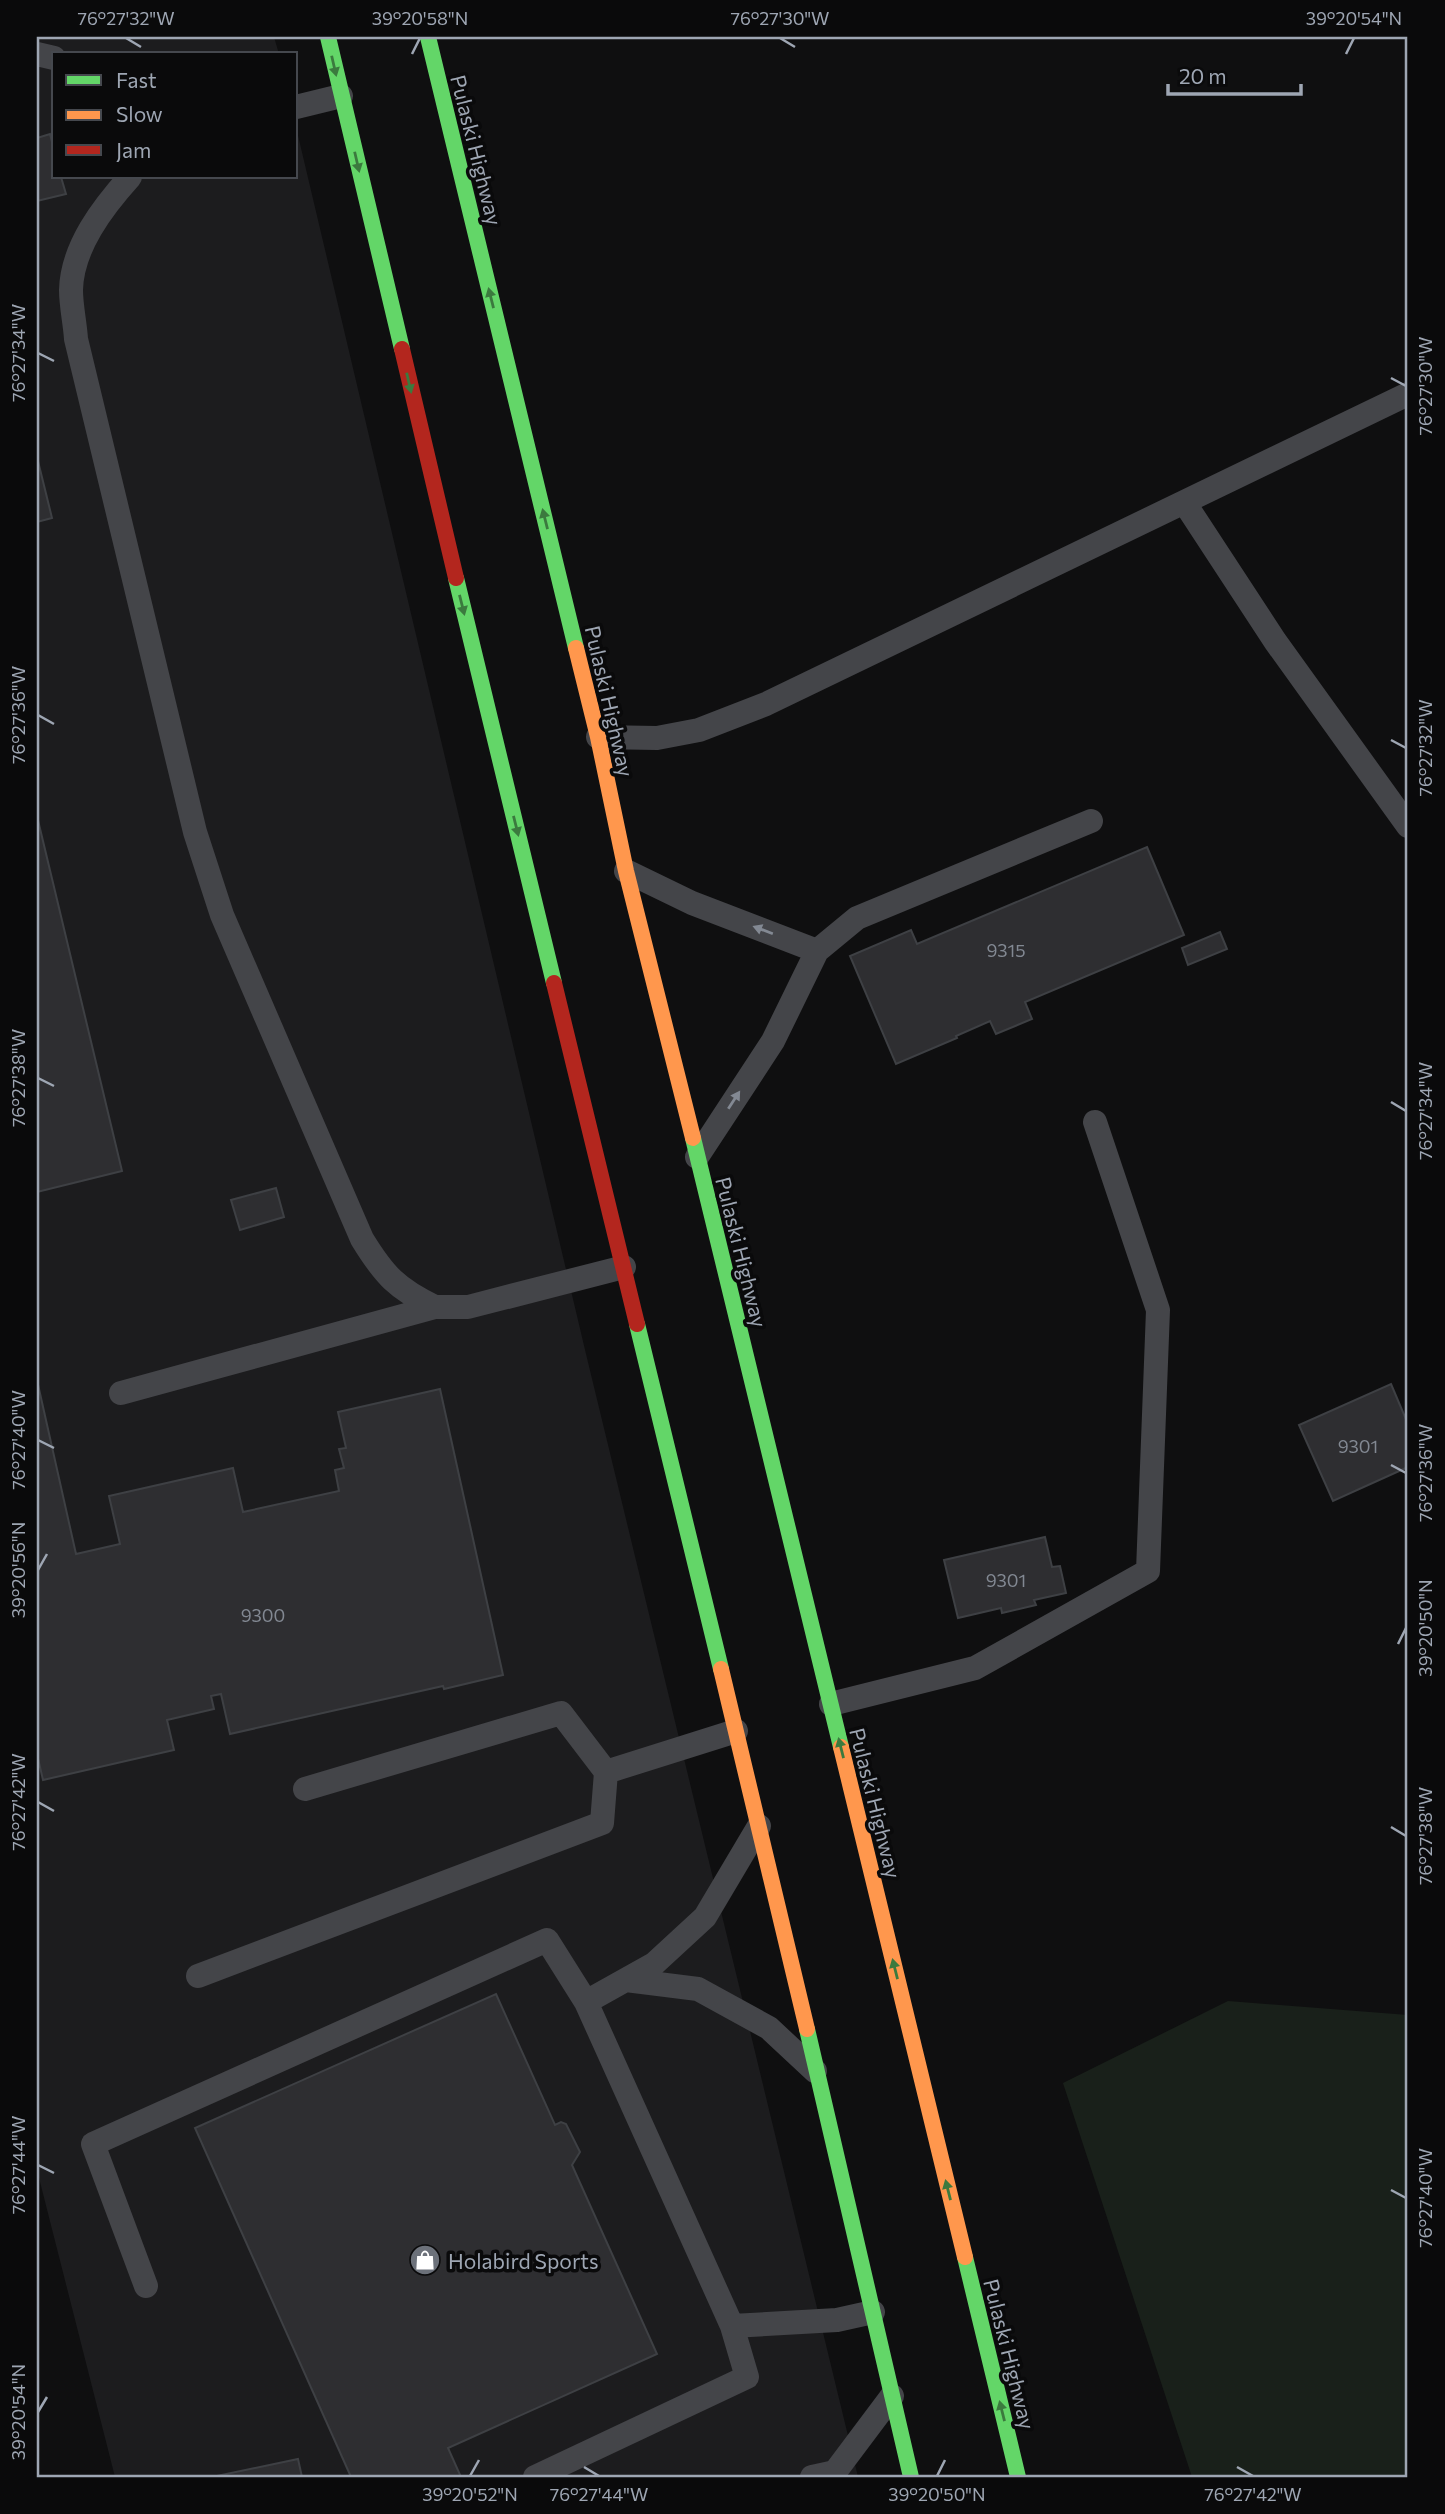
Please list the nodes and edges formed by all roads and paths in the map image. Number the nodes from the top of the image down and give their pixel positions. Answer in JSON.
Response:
{"nodes":[{"id":1,"x":328,"y":37,"type":"edge"},
{"id":2,"x":428,"y":37,"type":"edge"},
{"id":3,"x":341,"y":96,"type":"junction"},
{"id":4,"x":298,"y":107,"type":"edge"},
{"id":5,"x":129,"y":178,"type":"edge"},
{"id":6,"x":1408,"y":394,"type":"edge"},
{"id":7,"x":1184,"y":502,"type":"junction"},
{"id":8,"x":598,"y":737,"type":"junction"},
{"id":9,"x":1091,"y":821,"type":"dead end"},
{"id":10,"x":1408,"y":826,"type":"edge"},
{"id":11,"x":626,"y":871,"type":"junction"},
{"id":12,"x":817,"y":951,"type":"junction"},
{"id":13,"x":1095,"y":1122,"type":"dead end"},
{"id":14,"x":697,"y":1157,"type":"junction"},
{"id":15,"x":624,"y":1267,"type":"junction"},
{"id":16,"x":435,"y":1307,"type":"junction"},
{"id":17,"x":121,"y":1393,"type":"dead end"},
{"id":18,"x":831,"y":1703,"type":"junction"},
{"id":19,"x":736,"y":1731,"type":"junction"},
{"id":20,"x":606,"y":1772,"type":"junction"},
{"id":21,"x":305,"y":1789,"type":"dead end"},
{"id":22,"x":759,"y":1825,"type":"junction"},
{"id":23,"x":198,"y":1976,"type":"dead end"},
{"id":24,"x":626,"y":1980,"type":"junction"},
{"id":25,"x":586,"y":2002,"type":"junction"},
{"id":26,"x":818,"y":2074,"type":"junction"},
{"id":27,"x":146,"y":2286,"type":"dead end"},
{"id":28,"x":873,"y":2312,"type":"junction"},
{"id":29,"x":732,"y":2326,"type":"junction"},
{"id":30,"x":892,"y":2396,"type":"junction"},
{"id":31,"x":535,"y":2477,"type":"edge"},
{"id":32,"x":812,"y":2477,"type":"edge"},
{"id":33,"x":911,"y":2477,"type":"edge"},
{"id":34,"x":1018,"y":2477,"type":"edge"}],
"edges":[{"from":1,"to":3,"type":"highway","one_way":true},
{"from":8,"to":2,"type":"highway","name":"Pulaski Highway","one_way":true},
{"from":3,"to":4,"type":"lane"},
{"from":3,"to":15,"type":"highway","one_way":true},
{"from":5,"to":16,"type":"lane"},
{"from":6,"to":7,"type":"lane"},
{"from":7,"to":8,"type":"lane"},
{"from":7,"to":10,"type":"lane"},
{"from":8,"to":11,"type":"highway","name":"Pulaski Highway"},
{"from":9,"to":12,"type":"lane"},
{"from":12,"to":11,"type":"lane","one_way":true},
{"from":11,"to":14,"type":"highway","name":"Pulaski Highway"},
{"from":14,"to":12,"type":"lane","one_way":true},
{"from":13,"to":18,"type":"lane"},
{"from":14,"to":18,"type":"highway","name":"Pulaski Highway"},
{"from":15,"to":16,"type":"lane"},
{"from":15,"to":19,"type":"highway"},
{"from":16,"to":17,"type":"lane"},
{"from":34,"to":18,"type":"highway","name":"Pulaski Highway","one_way":true},
{"from":19,"to":20,"type":"lane"},
{"from":19,"to":22,"type":"highway"},
{"from":20,"to":21,"type":"lane"},
{"from":20,"to":23,"type":"lane"},
{"from":22,"to":24,"type":"lane"},
{"from":22,"to":26,"type":"highway"},
{"from":24,"to":25,"type":"lane"},
{"from":24,"to":26,"type":"lane"},
{"from":25,"to":27,"type":"lane"},
{"from":25,"to":29,"type":"lane"},
{"from":26,"to":28,"type":"highway"},
{"from":28,"to":29,"type":"lane"},
{"from":28,"to":30,"type":"highway"},
{"from":29,"to":31,"type":"lane"},
{"from":30,"to":32,"type":"lane"},
{"from":30,"to":33,"type":"highway"}]}
